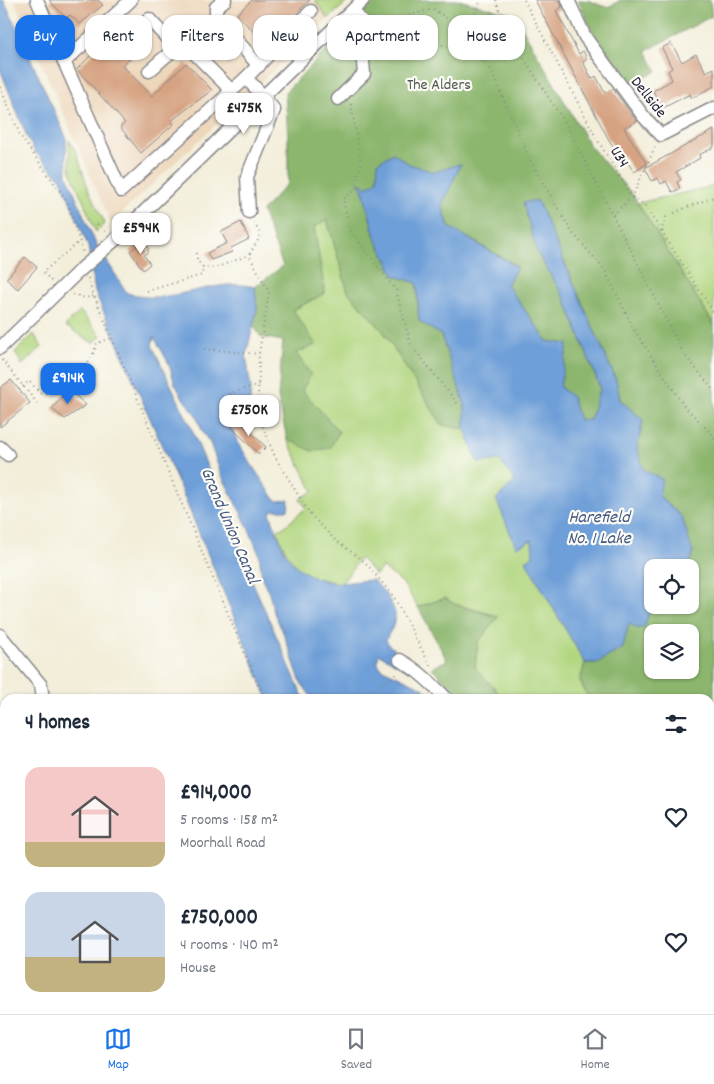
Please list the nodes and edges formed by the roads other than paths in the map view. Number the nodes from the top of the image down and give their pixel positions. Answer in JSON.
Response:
{"nodes":[{"id":1,"x":37,"y":0,"type":"edge"},
{"id":2,"x":130,"y":0,"type":"edge"},
{"id":3,"x":225,"y":0,"type":"edge"},
{"id":4,"x":363,"y":0,"type":"edge"},
{"id":5,"x":568,"y":0,"type":"edge"},
{"id":6,"x":311,"y":11,"type":"dead end"},
{"id":7,"x":356,"y":13,"type":"junction"},
{"id":8,"x":152,"y":22,"type":"edge"},
{"id":9,"x":162,"y":33,"type":"edge"},
{"id":10,"x":162,"y":60,"type":"edge"},
{"id":11,"x":202,"y":60,"type":"edge"},
{"id":12,"x":64,"y":62,"type":"junction"},
{"id":13,"x":259,"y":66,"type":"junction"},
{"id":14,"x":149,"y":71,"type":"dead end"},
{"id":15,"x":246,"y":78,"type":"junction"},
{"id":16,"x":232,"y":91,"type":"junction"},
{"id":17,"x":264,"y":97,"type":"junction"},
{"id":18,"x":338,"y":99,"type":"dead end"},
{"id":19,"x":714,"y":108,"type":"edge"},
{"id":20,"x":249,"y":212,"type":"road end"},
{"id":21,"x":1,"y":348,"type":"edge"},
{"id":22,"x":0,"y":635,"type":"edge"},
{"id":23,"x":400,"y":660,"type":"dead end"},
{"id":24,"x":42,"y":694,"type":"edge"},
{"id":25,"x":442,"y":694,"type":"edge"}],
"edges":[{"from":1,"to":12,"type":"street"},
{"from":2,"to":12,"type":"street"},
{"from":3,"to":13,"type":"street"},
{"from":4,"to":7,"type":"street"},
{"from":5,"to":19,"type":"street","name":"Dellside"},
{"from":6,"to":13,"type":"street"},
{"from":7,"to":17,"type":"street"},
{"from":7,"to":18,"type":"street"},
{"from":8,"to":9,"type":"street"},
{"from":10,"to":14,"type":"street"},
{"from":11,"to":16,"type":"street"},
{"from":12,"to":16,"type":"street"},
{"from":13,"to":15,"type":"street"},
{"from":15,"to":16,"type":"street"},
{"from":15,"to":17,"type":"street"},
{"from":17,"to":20,"type":"street"},
{"from":17,"to":21,"type":"street","bridge":true},
{"from":22,"to":24,"type":"street"},
{"from":23,"to":25,"type":"street"}]}
